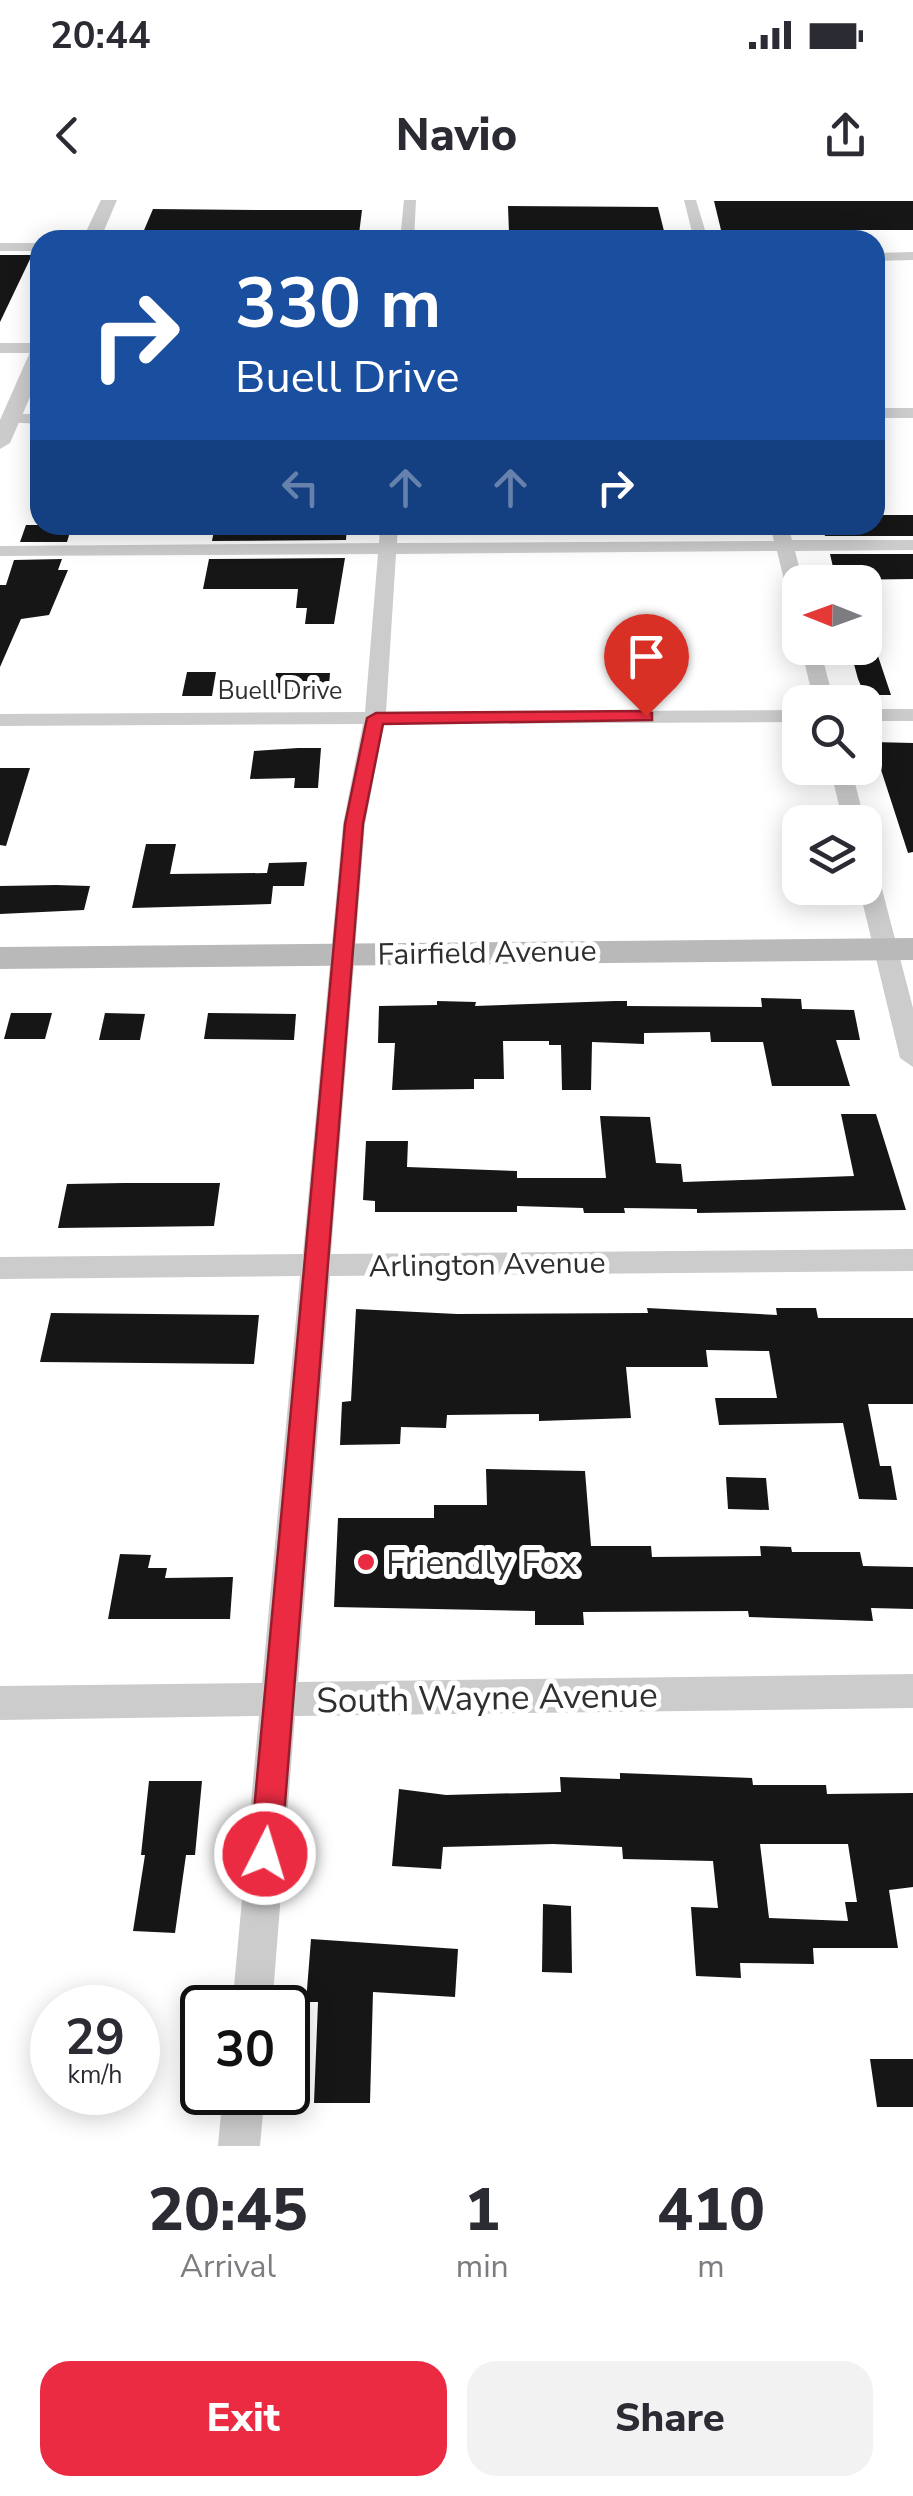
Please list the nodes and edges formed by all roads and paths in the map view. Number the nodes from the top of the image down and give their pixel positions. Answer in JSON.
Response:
{"nodes":[{"id":1,"x":109,"y":200,"type":"edge"},
{"id":2,"x":410,"y":200,"type":"edge"},
{"id":3,"x":690,"y":200,"type":"edge"},
{"id":4,"x":96,"y":230,"type":"edge"},
{"id":5,"x":408,"y":230,"type":"edge"},
{"id":6,"x":698,"y":230,"type":"edge"},
{"id":7,"x":30,"y":247,"type":"edge"},
{"id":8,"x":0,"y":248,"type":"edge"},
{"id":9,"x":885,"y":256,"type":"edge"},
{"id":10,"x":913,"y":256,"type":"edge"},
{"id":11,"x":0,"y":348,"type":"edge"},
{"id":12,"x":30,"y":350,"type":"edge"},
{"id":13,"x":30,"y":375,"type":"edge"},
{"id":14,"x":885,"y":413,"type":"edge"},
{"id":15,"x":913,"y":413,"type":"edge"},
{"id":16,"x":30,"y":418,"type":"edge"},
{"id":17,"x":12,"y":419,"type":"junction"},
{"id":18,"x":0,"y":443,"type":"edge"},
{"id":19,"x":781,"y":535,"type":"edge"},
{"id":20,"x":388,"y":537,"type":"edge"},
{"id":21,"x":913,"y":545,"type":"edge"},
{"id":22,"x":784,"y":546,"type":"junction"},
{"id":23,"x":0,"y":551,"type":"edge"},
{"id":24,"x":789,"y":565,"type":"edge"},
{"id":25,"x":882,"y":715,"type":"edge"},
{"id":26,"x":913,"y":715,"type":"edge"},
{"id":27,"x":782,"y":716,"type":"edge"},
{"id":28,"x":376,"y":718,"type":"junction"},
{"id":29,"x":0,"y":720,"type":"edge"},
{"id":30,"x":881,"y":905,"type":"edge"},
{"id":31,"x":899,"y":949,"type":"edge"},
{"id":32,"x":345,"y":955,"type":"junction"},
{"id":33,"x":0,"y":958,"type":"edge"},
{"id":34,"x":913,"y":1058,"type":"edge"},
{"id":35,"x":913,"y":1260,"type":"edge"},
{"id":36,"x":317,"y":1266,"type":"junction"},
{"id":37,"x":0,"y":1268,"type":"edge"},
{"id":38,"x":913,"y":1691,"type":"edge"},
{"id":39,"x":278,"y":1702,"type":"junction"},
{"id":40,"x":0,"y":1703,"type":"edge"},
{"id":41,"x":254,"y":1985,"type":"edge"},
{"id":42,"x":242,"y":2115,"type":"edge"},
{"id":43,"x":239,"y":2146,"type":"edge"}],
"edges":[{"from":1,"to":4,"type":"street"},
{"from":2,"to":5,"type":"street"},
{"from":3,"to":6,"type":"street"},
{"from":7,"to":8,"type":"street"},
{"from":9,"to":10,"type":"street"},
{"from":11,"to":12,"type":"street"},
{"from":13,"to":17,"type":"street"},
{"from":14,"to":15,"type":"street"},
{"from":16,"to":17,"type":"street"},
{"from":17,"to":18,"type":"street"},
{"from":19,"to":22,"type":"street"},
{"from":20,"to":22,"type":"street"},
{"from":20,"to":23,"type":"street"},
{"from":20,"to":28,"type":"street"},
{"from":21,"to":22,"type":"street"},
{"from":22,"to":24,"type":"street"},
{"from":25,"to":26,"type":"street"},
{"from":27,"to":28,"type":"street","name":"Buell Drive"},
{"from":28,"to":29,"type":"street","name":"Buell Drive"},
{"from":28,"to":32,"type":"street"},
{"from":30,"to":31,"type":"street"},
{"from":31,"to":32,"type":"main road","name":"Fairfield Avenue"},
{"from":31,"to":34,"type":"street"},
{"from":32,"to":33,"type":"main road","name":"Fairfield Avenue"},
{"from":32,"to":36,"type":"street"},
{"from":35,"to":36,"type":"street","name":"Arlington Avenue"},
{"from":36,"to":37,"type":"street","name":"Arlington Avenue"},
{"from":36,"to":39,"type":"street"},
{"from":38,"to":39,"type":"street","name":"South Wayne Avenue"},
{"from":39,"to":40,"type":"street","name":"South Wayne Avenue"},
{"from":39,"to":41,"type":"street"},
{"from":42,"to":43,"type":"street"}]}
